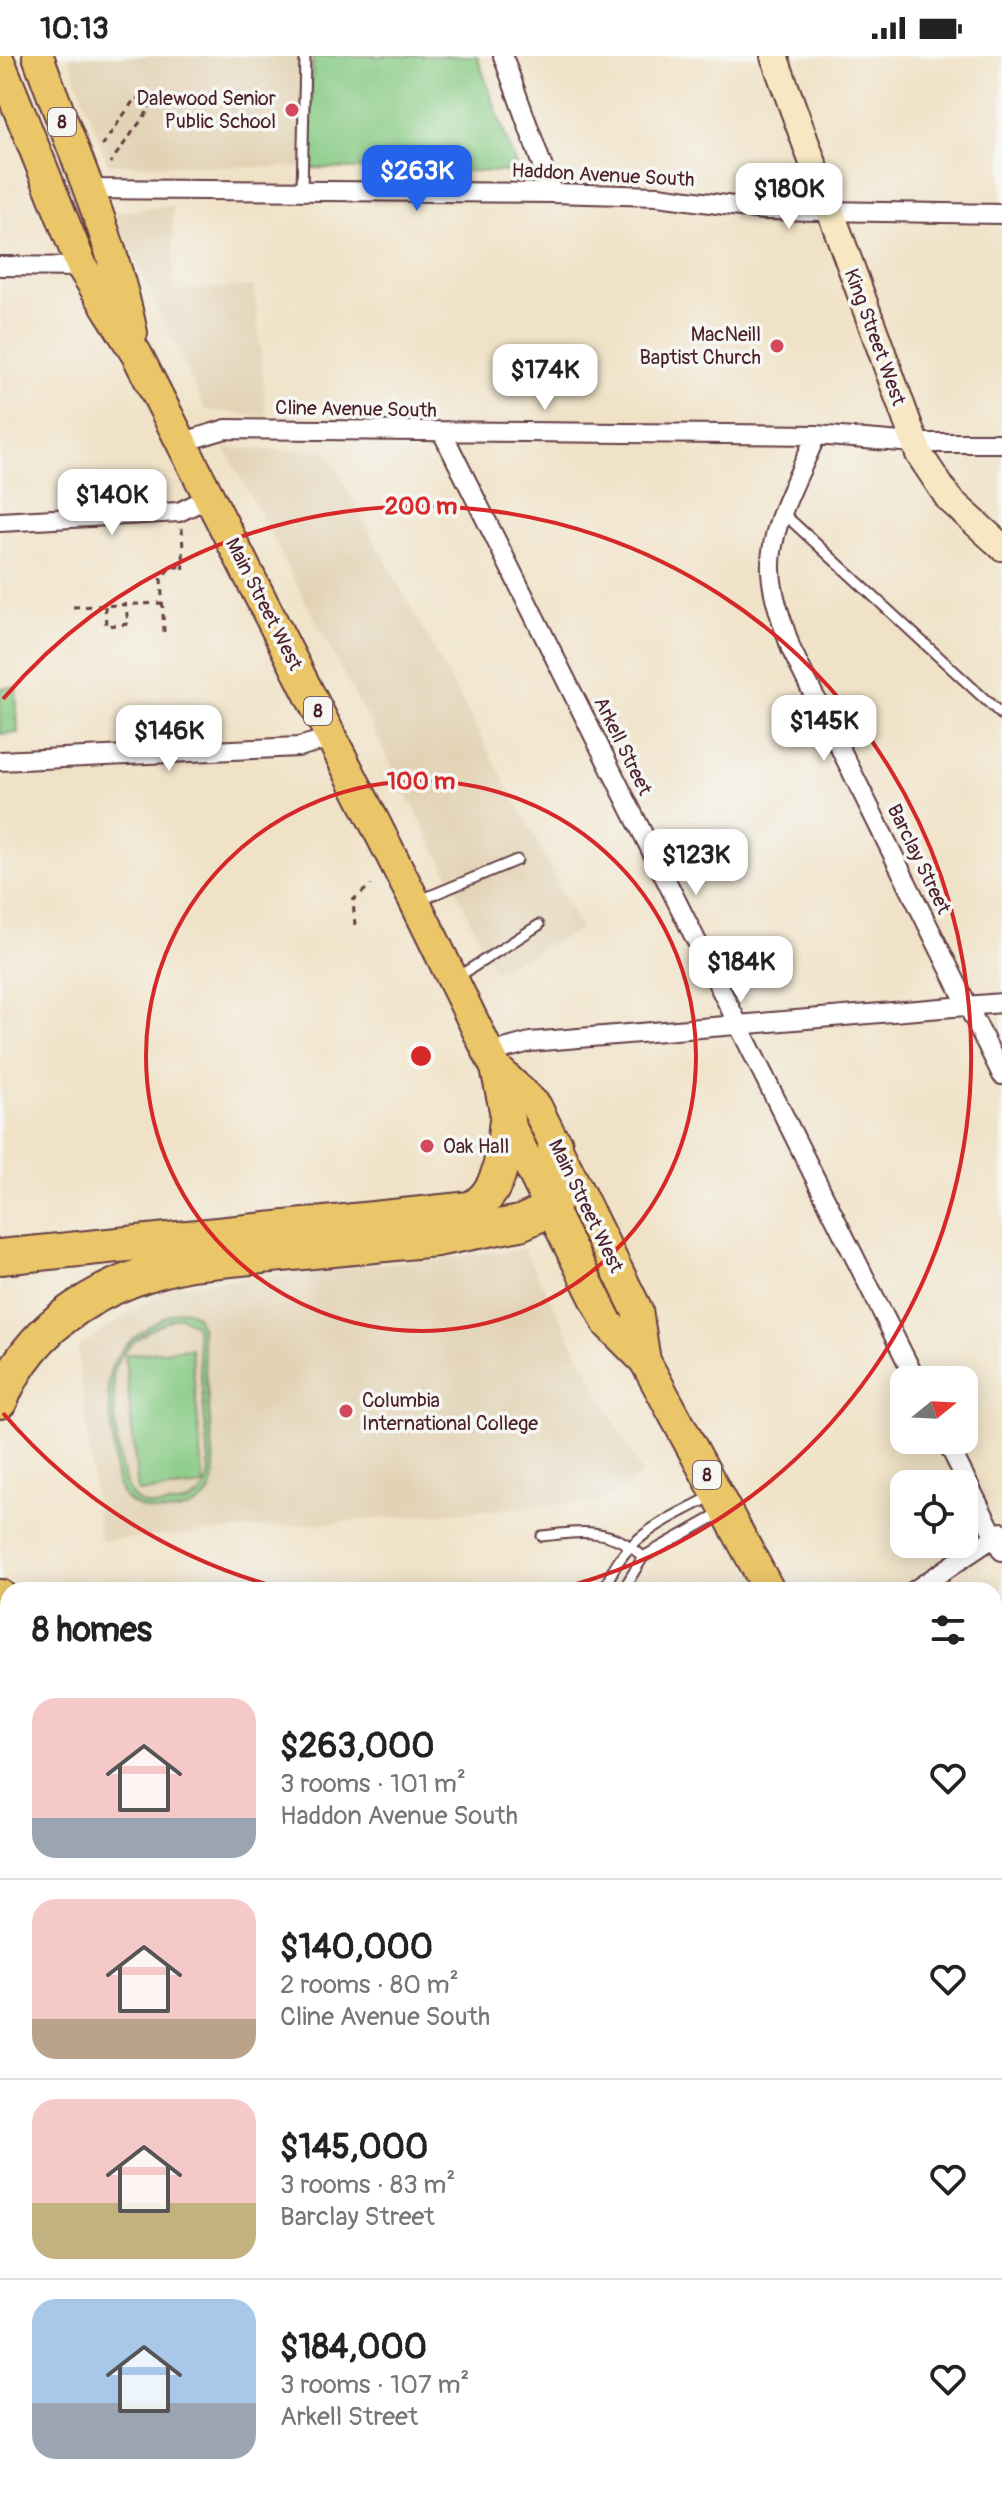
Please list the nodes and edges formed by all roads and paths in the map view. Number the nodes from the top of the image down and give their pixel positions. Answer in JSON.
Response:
{"nodes":[{"id":1,"x":38,"y":56,"type":"edge"},
{"id":2,"x":305,"y":56,"type":"edge"},
{"id":3,"x":503,"y":56,"type":"edge"},
{"id":4,"x":774,"y":56,"type":"edge"},
{"id":5,"x":0,"y":63,"type":"edge"},
{"id":6,"x":102,"y":146,"type":"dead end"},
{"id":7,"x":38,"y":158,"type":"junction"},
{"id":8,"x":110,"y":163,"type":"dead end"},
{"id":9,"x":85,"y":189,"type":"junction"},
{"id":10,"x":302,"y":191,"type":"junction"},
{"id":11,"x":552,"y":193,"type":"junction"},
{"id":12,"x":830,"y":211,"type":"junction"},
{"id":13,"x":1002,"y":214,"type":"edge"},
{"id":14,"x":0,"y":266,"type":"edge"},
{"id":15,"x":82,"y":267,"type":"junction"},
{"id":16,"x":137,"y":355,"type":"junction"},
{"id":17,"x":442,"y":432,"type":"junction"},
{"id":18,"x":816,"y":435,"type":"junction"},
{"id":19,"x":183,"y":442,"type":"junction"},
{"id":20,"x":914,"y":443,"type":"junction"},
{"id":21,"x":1002,"y":443,"type":"edge"},
{"id":22,"x":210,"y":497,"type":"junction"},
{"id":23,"x":784,"y":514,"type":"junction"},
{"id":24,"x":0,"y":522,"type":"edge"},
{"id":25,"x":182,"y":528,"type":"dead end"},
{"id":26,"x":1002,"y":547,"type":"edge"},
{"id":27,"x":183,"y":566,"type":"junction"},
{"id":28,"x":184,"y":574,"type":"dead end"},
{"id":29,"x":163,"y":603,"type":"junction"},
{"id":30,"x":126,"y":605,"type":"junction"},
{"id":31,"x":105,"y":606,"type":"junction"},
{"id":32,"x":73,"y":607,"type":"dead end"},
{"id":33,"x":164,"y":632,"type":"dead end"},
{"id":34,"x":1002,"y":715,"type":"edge"},
{"id":35,"x":331,"y":738,"type":"junction"},
{"id":36,"x":0,"y":761,"type":"edge"},
{"id":37,"x":517,"y":860,"type":"dead end"},
{"id":38,"x":371,"y":885,"type":"dead end"},
{"id":39,"x":415,"y":902,"type":"junction"},
{"id":40,"x":355,"y":925,"type":"dead end"},
{"id":41,"x":539,"y":925,"type":"dead end"},
{"id":42,"x":453,"y":980,"type":"junction"},
{"id":43,"x":1002,"y":1003,"type":"edge"},
{"id":44,"x":967,"y":1005,"type":"junction"},
{"id":45,"x":737,"y":1026,"type":"junction"},
{"id":46,"x":493,"y":1061,"type":"junction"},
{"id":47,"x":1002,"y":1075,"type":"edge"},
{"id":48,"x":507,"y":1120,"type":"junction"},
{"id":49,"x":555,"y":1144,"type":"junction"},
{"id":50,"x":551,"y":1209,"type":"junction"},
{"id":51,"x":0,"y":1257,"type":"edge"},
{"id":52,"x":645,"y":1361,"type":"junction"},
{"id":53,"x":909,"y":1366,"type":"edge"},
{"id":54,"x":0,"y":1401,"type":"edge"},
{"id":55,"x":954,"y":1454,"type":"edge"},
{"id":56,"x":721,"y":1502,"type":"junction"},
{"id":57,"x":542,"y":1536,"type":"dead end"},
{"id":58,"x":1000,"y":1540,"type":"edge"},
{"id":59,"x":630,"y":1544,"type":"junction"},
{"id":60,"x":643,"y":1557,"type":"junction"},
{"id":61,"x":607,"y":1582,"type":"edge"},
{"id":62,"x":628,"y":1582,"type":"edge"},
{"id":63,"x":765,"y":1582,"type":"edge"},
{"id":64,"x":929,"y":1582,"type":"edge"}],
"edges":[{"from":1,"to":9,"type":"main road","name":"Main Street West","number":"8"},
{"from":2,"to":10,"type":"lane"},
{"from":3,"to":11,"type":"street"},
{"from":4,"to":12,"type":"street","name":"King Street West"},
{"from":5,"to":7,"type":"main road","name":"Main Street West","number":"8"},
{"from":6,"to":8,"type":"path"},
{"from":7,"to":9,"type":"main road"},
{"from":7,"to":15,"type":"main road","name":"Main Street West","number":"8"},
{"from":9,"to":10,"type":"street","name":"Haddon Avenue South"},
{"from":9,"to":16,"type":"main road","name":"Main Street West","number":"8"},
{"from":10,"to":11,"type":"street","name":"Haddon Avenue South"},
{"from":11,"to":12,"type":"street","name":"Haddon Avenue South"},
{"from":12,"to":13,"type":"street","name":"Haddon Avenue South"},
{"from":12,"to":20,"type":"street","name":"King Street West"},
{"from":14,"to":15,"type":"street"},
{"from":15,"to":16,"type":"main road","name":"Main Street West","number":"8"},
{"from":16,"to":19,"type":"main road","name":"Main Street West","number":"8"},
{"from":17,"to":18,"type":"street","name":"Cline Avenue South"},
{"from":17,"to":19,"type":"street","name":"Cline Avenue South"},
{"from":17,"to":45,"type":"street","name":"Arkell Street"},
{"from":18,"to":20,"type":"street","name":"Cline Avenue South"},
{"from":18,"to":23,"type":"street","name":"Barclay Street"},
{"from":19,"to":22,"type":"main road","name":"Main Street West","number":"8"},
{"from":20,"to":21,"type":"street","name":"Cline Avenue South"},
{"from":20,"to":26,"type":"street","name":"King Street West"},
{"from":22,"to":24,"type":"street"},
{"from":22,"to":35,"type":"main road","name":"Main Street West","number":"8"},
{"from":23,"to":34,"type":"lane"},
{"from":23,"to":44,"type":"street","name":"Barclay Street"},
{"from":25,"to":27,"type":"path"},
{"from":27,"to":28,"type":"path"},
{"from":27,"to":29,"type":"path"},
{"from":29,"to":30,"type":"path"},
{"from":29,"to":33,"type":"path"},
{"from":30,"to":31,"type":"path"},
{"from":30,"to":31,"type":"path"},
{"from":31,"to":32,"type":"path"},
{"from":35,"to":36,"type":"street"},
{"from":35,"to":39,"type":"main road","name":"Main Street West","number":"8"},
{"from":37,"to":39,"type":"lane"},
{"from":38,"to":40,"type":"path"},
{"from":39,"to":42,"type":"main road","name":"Main Street West","number":"8"},
{"from":41,"to":42,"type":"lane"},
{"from":42,"to":46,"type":"main road","name":"Main Street West","number":"8"},
{"from":43,"to":44,"type":"street"},
{"from":44,"to":45,"type":"street"},
{"from":44,"to":47,"type":"street","name":"Barclay Street"},
{"from":45,"to":46,"type":"street"},
{"from":45,"to":53,"type":"street","name":"Arkell Street"},
{"from":46,"to":48,"type":"main road","name":"Main Street West","number":"8"},
{"from":46,"to":49,"type":"main road","name":"Main Street West","number":"8"},
{"from":48,"to":50,"type":"main road","name":"Main Street West","number":"8"},
{"from":48,"to":51,"type":"highway"},
{"from":49,"to":50,"type":"highway"},
{"from":49,"to":52,"type":"main road","name":"Main Street West","number":"8"},
{"from":50,"to":52,"type":"main road","name":"Main Street West","number":"8"},
{"from":50,"to":54,"type":"highway"},
{"from":52,"to":56,"type":"main road","name":"Main Street West","number":"8"},
{"from":55,"to":58,"type":"street"},
{"from":56,"to":59,"type":"lane"},
{"from":56,"to":60,"type":"lane"},
{"from":56,"to":63,"type":"main road","name":"Main Street West","number":"8"},
{"from":57,"to":59,"type":"lane"},
{"from":58,"to":64,"type":"street"},
{"from":59,"to":60,"type":"lane"},
{"from":59,"to":61,"type":"lane"},
{"from":60,"to":62,"type":"lane"}]}
